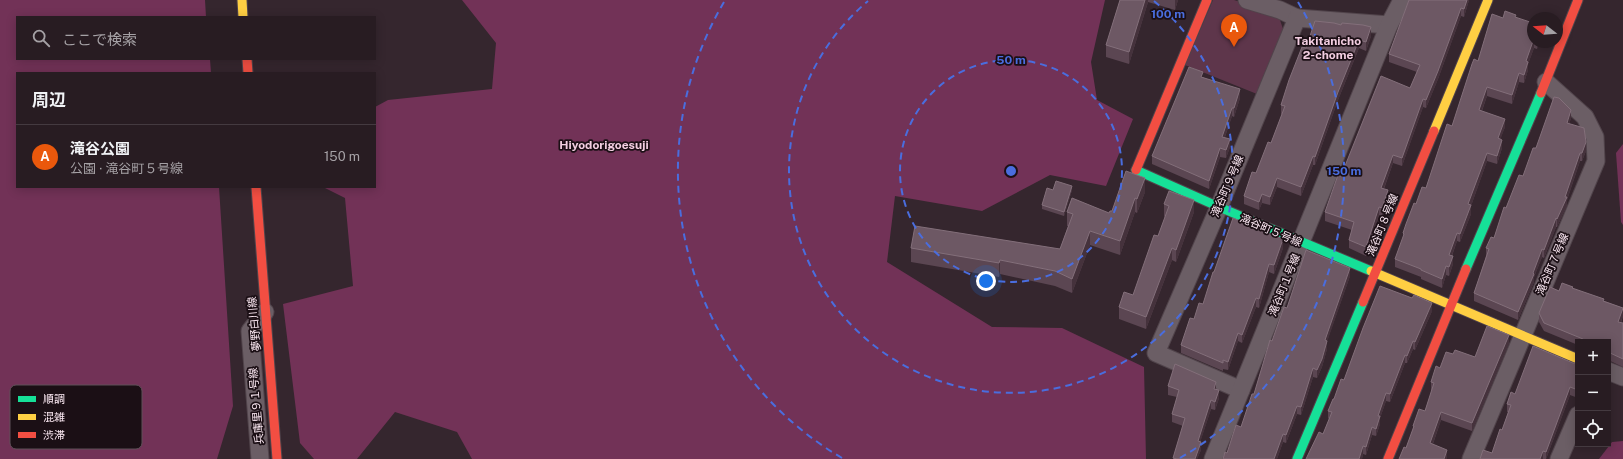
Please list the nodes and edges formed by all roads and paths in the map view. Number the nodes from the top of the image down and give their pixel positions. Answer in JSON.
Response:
{"nodes":[{"id":1,"x":242,"y":0,"type":"edge"},
{"id":2,"x":1207,"y":0,"type":"edge"},
{"id":3,"x":1247,"y":0,"type":"edge"},
{"id":4,"x":1402,"y":0,"type":"edge"},
{"id":5,"x":1488,"y":0,"type":"edge"},
{"id":6,"x":1578,"y":0,"type":"edge"},
{"id":7,"x":243,"y":16,"type":"edge"},
{"id":8,"x":1297,"y":18,"type":"junction"},
{"id":9,"x":1389,"y":25,"type":"junction"},
{"id":10,"x":246,"y":60,"type":"edge"},
{"id":11,"x":248,"y":72,"type":"edge"},
{"id":12,"x":1546,"y":82,"type":"junction"},
{"id":13,"x":256,"y":188,"type":"edge"},
{"id":14,"x":1218,"y":208,"type":"junction"},
{"id":15,"x":1301,"y":242,"type":"junction"},
{"id":16,"x":1375,"y":274,"type":"junction"},
{"id":17,"x":1450,"y":306,"type":"junction"},
{"id":18,"x":266,"y":312,"type":"junction"},
{"id":19,"x":1522,"y":336,"type":"junction"},
{"id":20,"x":1575,"y":358,"type":"edge"},
{"id":21,"x":1611,"y":372,"type":"edge"},
{"id":22,"x":1623,"y":377,"type":"edge"},
{"id":23,"x":1241,"y":390,"type":"junction"},
{"id":24,"x":1575,"y":422,"type":"edge"},
{"id":25,"x":260,"y":459,"type":"edge"},
{"id":26,"x":277,"y":459,"type":"edge"},
{"id":27,"x":1213,"y":459,"type":"edge"},
{"id":28,"x":1297,"y":459,"type":"edge"},
{"id":29,"x":1388,"y":459,"type":"edge"},
{"id":30,"x":1471,"y":459,"type":"edge"},
{"id":31,"x":1559,"y":459,"type":"edge"}],
"edges":[{"from":1,"to":7,"type":"street"},
{"from":2,"to":14,"type":"street","name":"滝谷町５号線"},
{"from":3,"to":8,"type":"street"},
{"from":4,"to":9,"type":"street","name":"滝谷町１号線"},
{"from":5,"to":16,"type":"street","name":"滝谷町８号線"},
{"from":6,"to":12,"type":"street"},
{"from":8,"to":9,"type":"street"},
{"from":8,"to":14,"type":"street","name":"滝谷町９号線"},
{"from":9,"to":15,"type":"street","name":"滝谷町１号線"},
{"from":10,"to":11,"type":"street"},
{"from":12,"to":17,"type":"street"},
{"from":12,"to":19,"type":"street","name":"滝谷町７号線"},
{"from":13,"to":18,"type":"street","name":"夢野白川線"},
{"from":14,"to":15,"type":"street","name":"滝谷町５号線"},
{"from":14,"to":23,"type":"street","name":"滝谷町９号線"},
{"from":15,"to":16,"type":"street","name":"滝谷町５号線"},
{"from":15,"to":23,"type":"street","name":"滝谷町１号線"},
{"from":16,"to":17,"type":"street","name":"滝谷町５号線"},
{"from":16,"to":28,"type":"street","name":"滝谷町８号線"},
{"from":17,"to":19,"type":"street","name":"滝谷町５号線"},
{"from":17,"to":29,"type":"street"},
{"from":18,"to":25,"type":"street","name":"兵庫里９１号線"},
{"from":18,"to":26,"type":"street","name":"夢野白川線"},
{"from":19,"to":20,"type":"street","name":"滝谷町５号線"},
{"from":19,"to":30,"type":"street","name":"滝谷町７号線"},
{"from":21,"to":22,"type":"street"},
{"from":23,"to":27,"type":"street","name":"滝谷町１号線"},
{"from":24,"to":31,"type":"street"}]}
